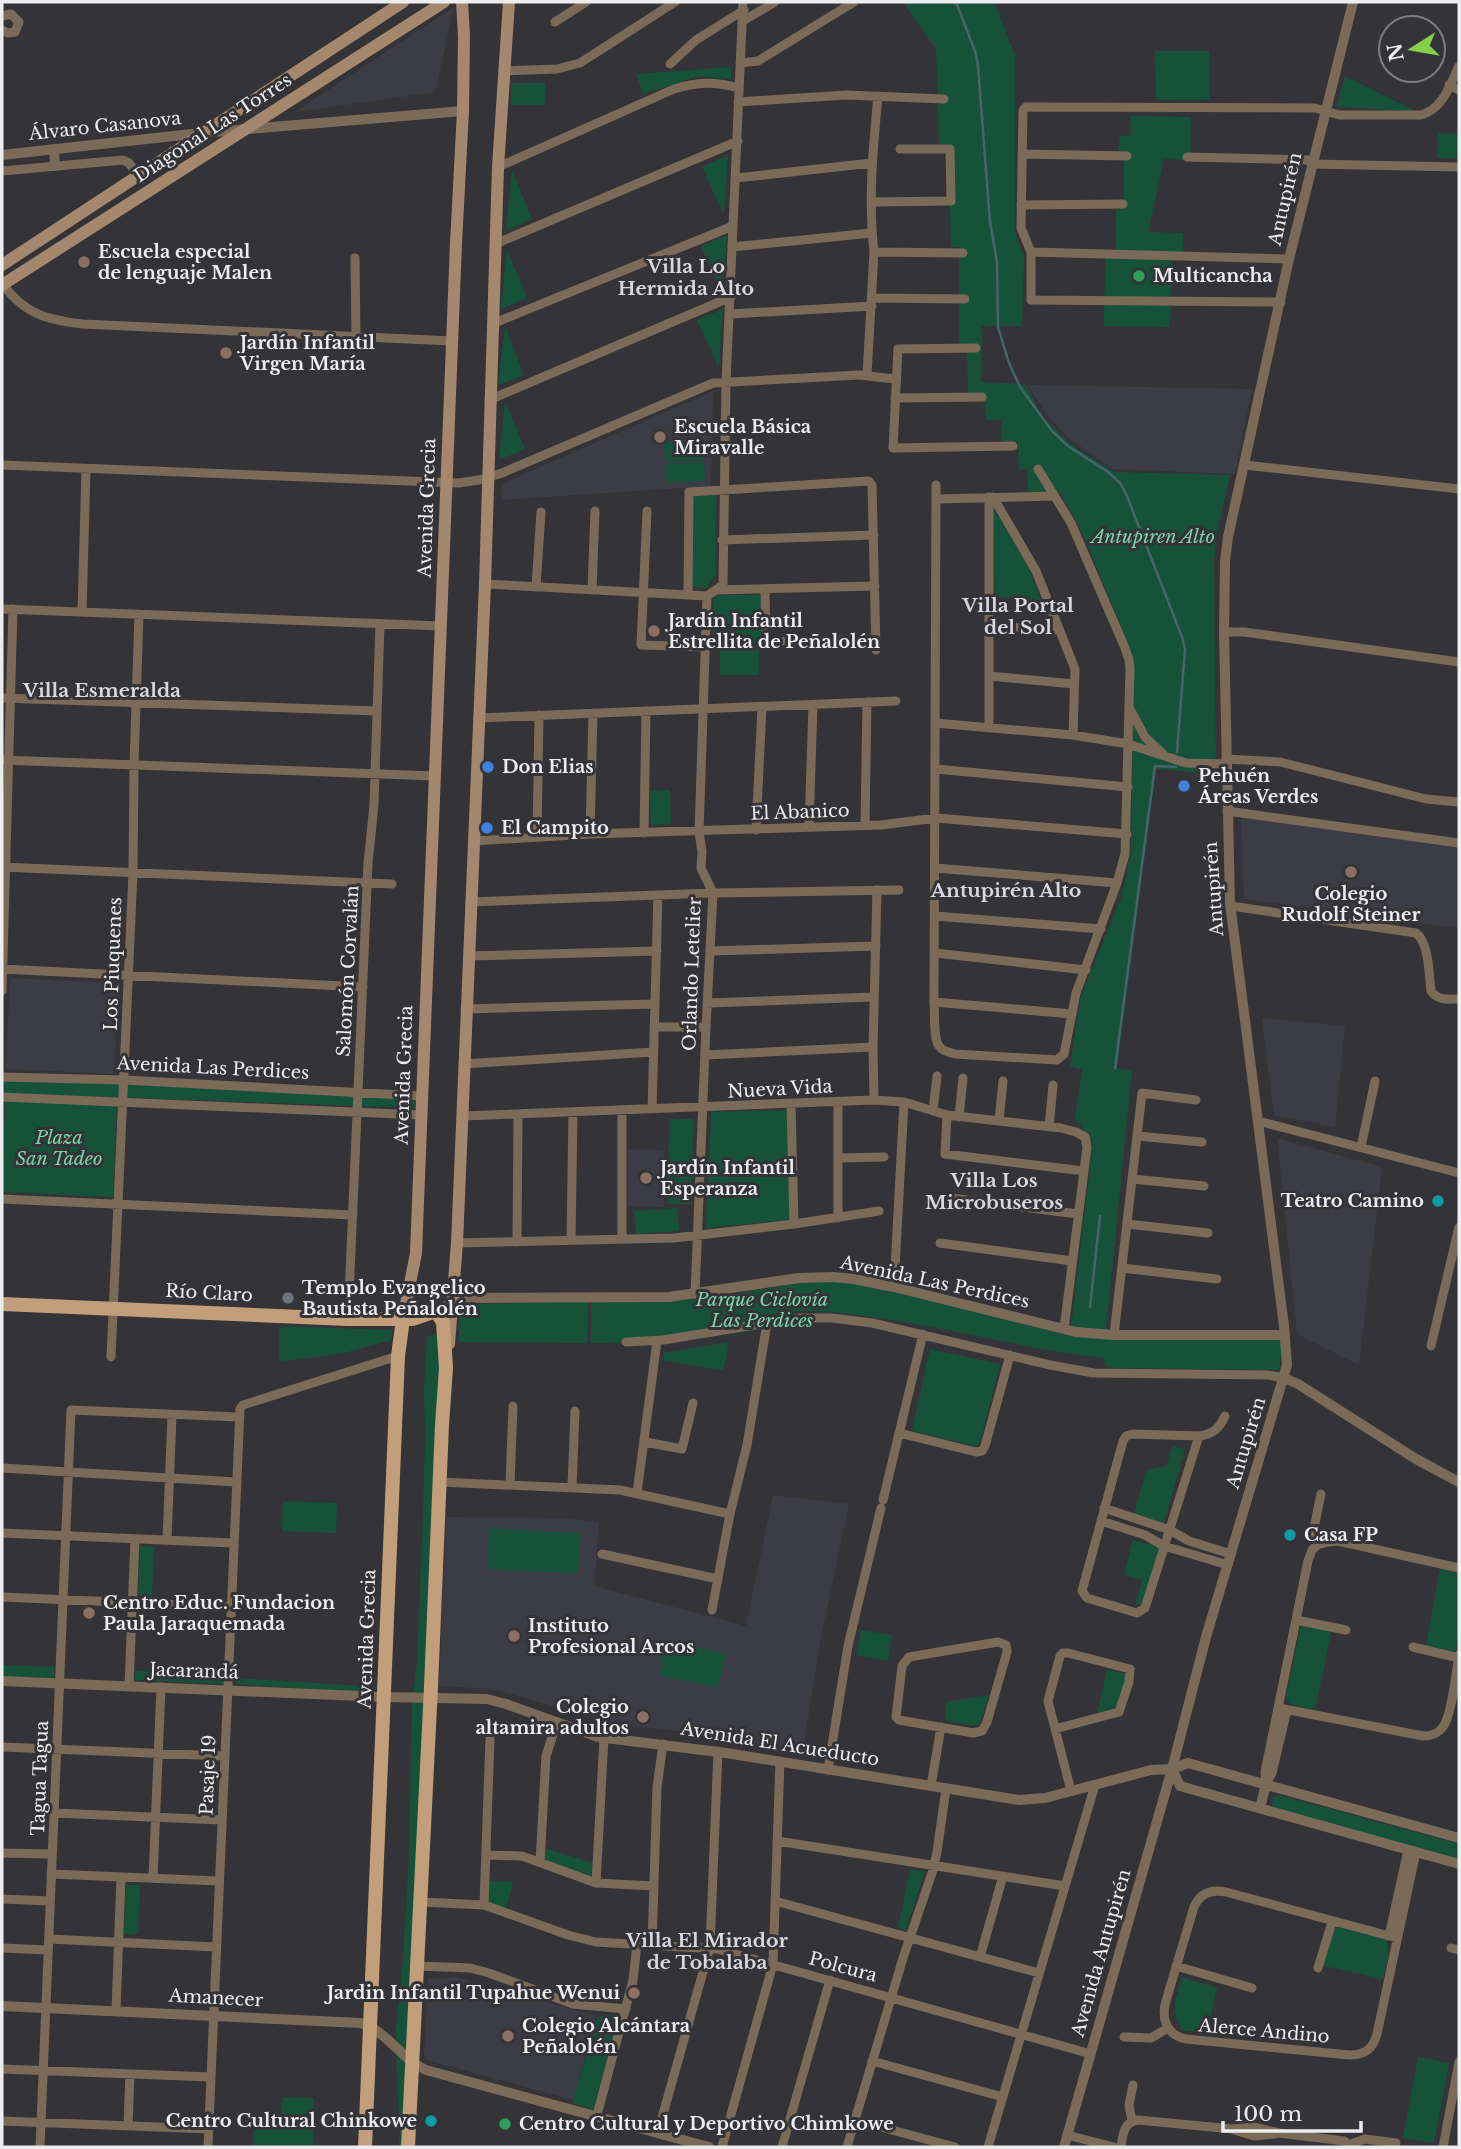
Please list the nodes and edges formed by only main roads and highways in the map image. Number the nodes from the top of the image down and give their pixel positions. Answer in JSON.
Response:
{"nodes":[{"id":1,"x":403,"y":2,"type":"edge"},
{"id":2,"x":444,"y":2,"type":"edge"},
{"id":3,"x":462,"y":2,"type":"edge"},
{"id":4,"x":509,"y":2,"type":"edge"},
{"id":5,"x":2,"y":265,"type":"edge"},
{"id":6,"x":2,"y":284,"type":"edge"},
{"id":7,"x":2,"y":1304,"type":"edge"},
{"id":8,"x":403,"y":1319,"type":"junction"},
{"id":9,"x":446,"y":1367,"type":"junction"},
{"id":10,"x":365,"y":2147,"type":"edge"},
{"id":11,"x":408,"y":2147,"type":"edge"}],
"edges":[{"from":1,"to":5,"type":"main road","name":"Diagonal Las Torres"},
{"from":2,"to":6,"type":"main road","name":"Diagonal Las Torres"},
{"from":3,"to":8,"type":"main road","name":"Avenida Grecia"},
{"from":4,"to":9,"type":"main road"},
{"from":7,"to":8,"type":"main road","name":"Río Claro"},
{"from":8,"to":9,"type":"main road","name":"Río Claro"},
{"from":8,"to":10,"type":"main road","name":"Avenida Grecia"},
{"from":9,"to":11,"type":"main road"}]}
